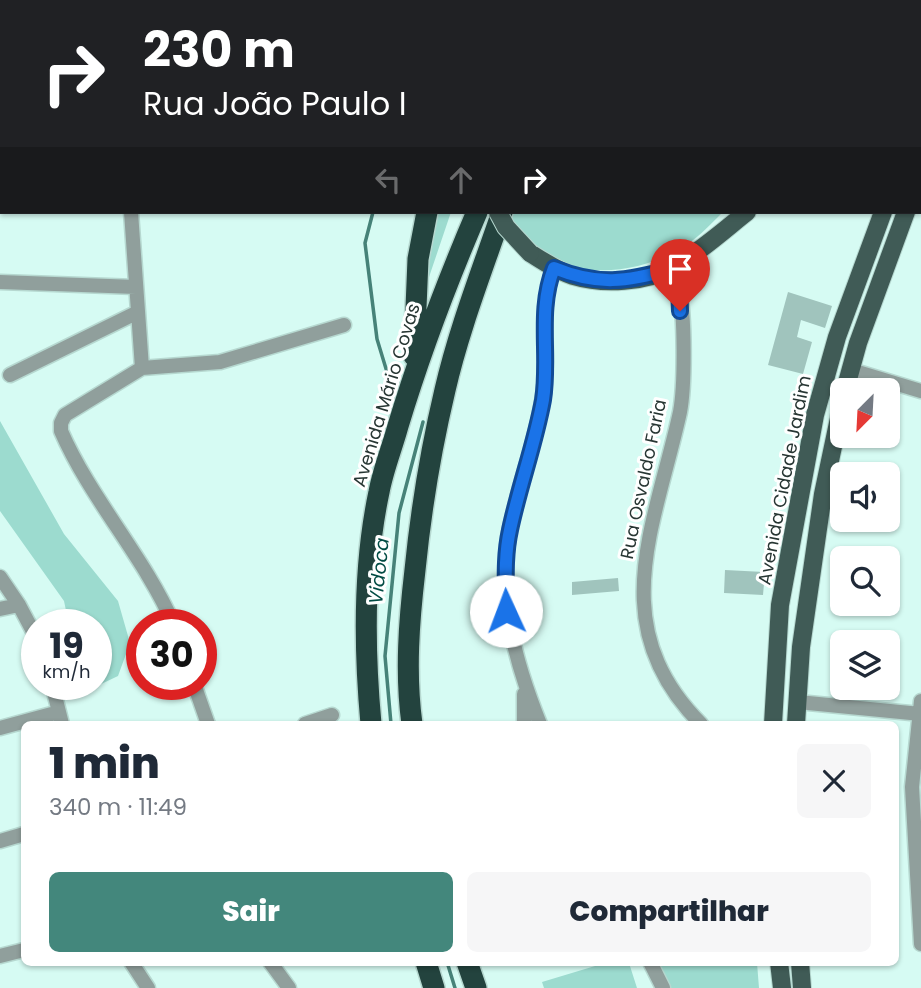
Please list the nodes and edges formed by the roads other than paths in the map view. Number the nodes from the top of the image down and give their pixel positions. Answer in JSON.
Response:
{"nodes":[{"id":1,"x":131,"y":214,"type":"edge"},
{"id":2,"x":427,"y":214,"type":"edge"},
{"id":3,"x":476,"y":214,"type":"edge"},
{"id":4,"x":499,"y":214,"type":"edge"},
{"id":5,"x":501,"y":214,"type":"edge"},
{"id":6,"x":745,"y":214,"type":"edge"},
{"id":7,"x":882,"y":214,"type":"edge"},
{"id":8,"x":905,"y":214,"type":"edge"},
{"id":9,"x":554,"y":268,"type":"junction"},
{"id":10,"x":671,"y":269,"type":"junction"},
{"id":11,"x":0,"y":282,"type":"edge"},
{"id":12,"x":136,"y":287,"type":"junction"},
{"id":13,"x":138,"y":312,"type":"junction"},
{"id":14,"x":344,"y":325,"type":"dead end"},
{"id":15,"x":837,"y":337,"type":"junction"},
{"id":16,"x":858,"y":343,"type":"junction"},
{"id":17,"x":142,"y":368,"type":"junction"},
{"id":18,"x":851,"y":370,"type":"junction"},
{"id":19,"x":10,"y":375,"type":"dead end"},
{"id":20,"x":413,"y":377,"type":"junction"},
{"id":21,"x":849,"y":378,"type":"edge"},
{"id":22,"x":921,"y":391,"type":"edge"},
{"id":23,"x":832,"y":448,"type":"edge"},
{"id":24,"x":0,"y":578,"type":"edge"},
{"id":25,"x":19,"y":605,"type":"junction"},
{"id":26,"x":21,"y":609,"type":"edge"},
{"id":27,"x":165,"y":609,"type":"edge"},
{"id":28,"x":0,"y":610,"type":"edge"},
{"id":29,"x":524,"y":681,"type":"junction"},
{"id":30,"x":56,"y":700,"type":"edge"},
{"id":31,"x":200,"y":700,"type":"edge"},
{"id":32,"x":921,"y":701,"type":"edge"},
{"id":33,"x":798,"y":702,"type":"junction"},
{"id":34,"x":921,"y":714,"type":"edge"},
{"id":35,"x":331,"y":715,"type":"dead end"},
{"id":36,"x":60,"y":718,"type":"edge"},
{"id":37,"x":42,"y":721,"type":"edge"},
{"id":38,"x":207,"y":721,"type":"edge"},
{"id":39,"x":314,"y":721,"type":"edge"},
{"id":40,"x":371,"y":721,"type":"edge"},
{"id":41,"x":412,"y":721,"type":"edge"},
{"id":42,"x":524,"y":721,"type":"edge"},
{"id":43,"x":539,"y":721,"type":"edge"},
{"id":44,"x":698,"y":721,"type":"edge"},
{"id":45,"x":773,"y":721,"type":"edge"},
{"id":46,"x":796,"y":721,"type":"edge"},
{"id":47,"x":21,"y":724,"type":"edge"},
{"id":48,"x":0,"y":728,"type":"edge"},
{"id":49,"x":21,"y":835,"type":"edge"},
{"id":50,"x":0,"y":841,"type":"edge"},
{"id":51,"x":921,"y":944,"type":"edge"},
{"id":52,"x":21,"y":951,"type":"edge"},
{"id":53,"x":0,"y":956,"type":"edge"},
{"id":54,"x":134,"y":966,"type":"edge"},
{"id":55,"x":273,"y":966,"type":"edge"},
{"id":56,"x":427,"y":966,"type":"edge"},
{"id":57,"x":469,"y":966,"type":"edge"},
{"id":58,"x":478,"y":966,"type":"edge"},
{"id":59,"x":652,"y":966,"type":"edge"},
{"id":60,"x":779,"y":966,"type":"edge"},
{"id":61,"x":800,"y":966,"type":"edge"},
{"id":62,"x":148,"y":988,"type":"edge"},
{"id":63,"x":289,"y":988,"type":"edge"},
{"id":64,"x":434,"y":988,"type":"edge"},
{"id":65,"x":478,"y":988,"type":"edge"},
{"id":66,"x":663,"y":988,"type":"edge"},
{"id":67,"x":782,"y":988,"type":"edge"},
{"id":68,"x":803,"y":988,"type":"edge"}],
"edges":[{"from":1,"to":12,"type":"street"},
{"from":2,"to":20,"type":"highway"},
{"from":3,"to":20,"type":"highway","name":"Avenida Mário Covas"},
{"from":4,"to":41,"type":"highway"},
{"from":5,"to":9,"type":"main road","bridge":true},
{"from":6,"to":10,"type":"main road"},
{"from":7,"to":15,"type":"main road","name":"Avenida Cidade Jardim"},
{"from":8,"to":16,"type":"main road"},
{"from":9,"to":10,"type":"main road"},
{"from":9,"to":29,"type":"street"},
{"from":10,"to":44,"type":"street","name":"Rua Osvaldo Faria"},
{"from":11,"to":12,"type":"street"},
{"from":12,"to":13,"type":"street"},
{"from":13,"to":17,"type":"street"},
{"from":13,"to":19,"type":"street"},
{"from":14,"to":17,"type":"street"},
{"from":15,"to":16,"type":"main road"},
{"from":15,"to":45,"type":"main road","name":"Avenida Cidade Jardim"},
{"from":16,"to":18,"type":"main road"},
{"from":17,"to":27,"type":"street"},
{"from":18,"to":21,"type":"main road"},
{"from":18,"to":22,"type":"street"},
{"from":20,"to":40,"type":"highway","name":"Avenida Mário Covas"},
{"from":23,"to":33,"type":"main road"},
{"from":24,"to":25,"type":"street"},
{"from":25,"to":26,"type":"street"},
{"from":25,"to":28,"type":"street"},
{"from":29,"to":42,"type":"street"},
{"from":29,"to":43,"type":"street"},
{"from":30,"to":36,"type":"street"},
{"from":31,"to":38,"type":"street"},
{"from":32,"to":34,"type":"street"},
{"from":33,"to":34,"type":"street"},
{"from":33,"to":46,"type":"main road"},
{"from":34,"to":51,"type":"street"},
{"from":35,"to":39,"type":"street"},
{"from":36,"to":37,"type":"street"},
{"from":47,"to":48,"type":"street"},
{"from":49,"to":50,"type":"street"},
{"from":52,"to":53,"type":"street"},
{"from":54,"to":62,"type":"street"},
{"from":55,"to":63,"type":"street"},
{"from":56,"to":64,"type":"highway"},
{"from":57,"to":65,"type":"highway"},
{"from":58,"to":65,"type":"highway"},
{"from":59,"to":66,"type":"street"},
{"from":60,"to":67,"type":"main road"},
{"from":61,"to":68,"type":"main road"}]}
